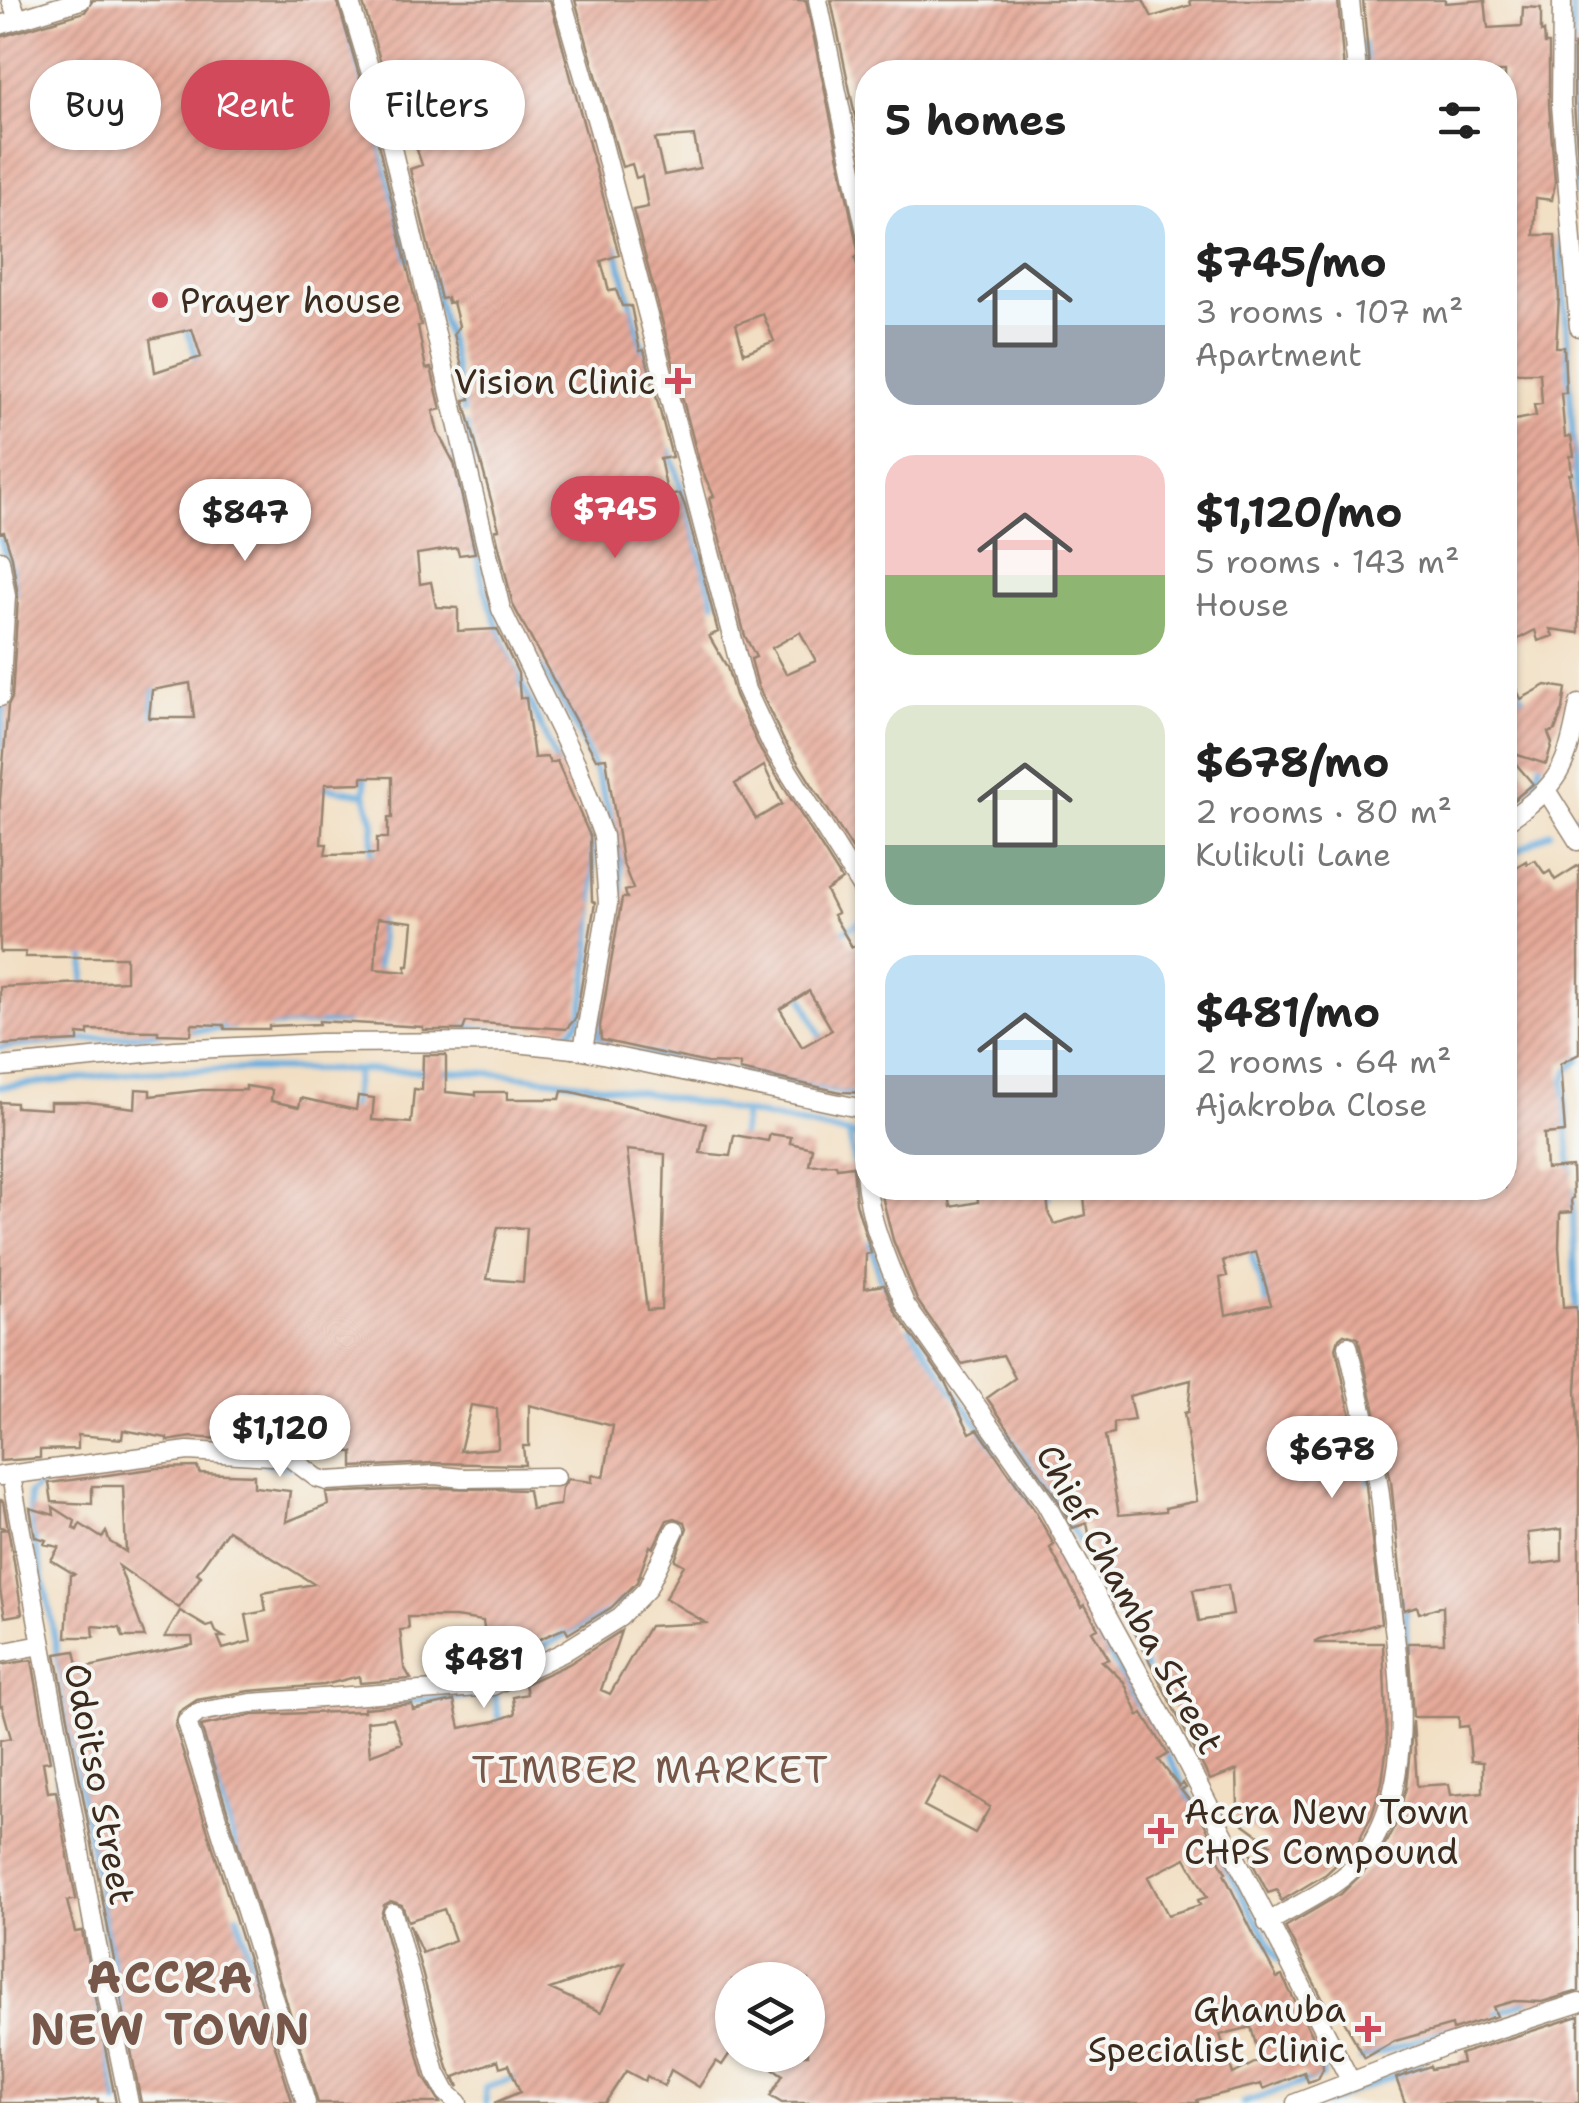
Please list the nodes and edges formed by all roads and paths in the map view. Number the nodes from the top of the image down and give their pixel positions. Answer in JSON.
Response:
{"nodes":[{"id":1,"x":12,"y":0,"type":"edge"},
{"id":2,"x":80,"y":0,"type":"edge"},
{"id":3,"x":349,"y":0,"type":"edge"},
{"id":4,"x":562,"y":0,"type":"edge"},
{"id":5,"x":818,"y":0,"type":"edge"},
{"id":6,"x":1350,"y":0,"type":"edge"},
{"id":7,"x":1562,"y":0,"type":"edge"},
{"id":8,"x":9,"y":22,"type":"edge"},
{"id":9,"x":1356,"y":60,"type":"edge"},
{"id":10,"x":855,"y":179,"type":"edge"},
{"id":11,"x":1574,"y":191,"type":"edge"},
{"id":12,"x":1579,"y":327,"type":"edge"},
{"id":13,"x":0,"y":560,"type":"edge"},
{"id":14,"x":0,"y":697,"type":"edge"},
{"id":15,"x":1579,"y":704,"type":"edge"},
{"id":16,"x":1572,"y":770,"type":"edge"},
{"id":17,"x":1546,"y":790,"type":"junction"},
{"id":18,"x":1517,"y":813,"type":"edge"},
{"id":19,"x":1578,"y":841,"type":"edge"},
{"id":20,"x":855,"y":877,"type":"edge"},
{"id":21,"x":582,"y":1050,"type":"junction"},
{"id":22,"x":0,"y":1067,"type":"edge"},
{"id":23,"x":855,"y":1107,"type":"edge"},
{"id":24,"x":869,"y":1200,"type":"edge"},
{"id":25,"x":1348,"y":1346,"type":"dead end"},
{"id":26,"x":6,"y":1476,"type":"edge"},
{"id":27,"x":556,"y":1477,"type":"dead end"},
{"id":28,"x":675,"y":1530,"type":"dead end"},
{"id":29,"x":41,"y":1644,"type":"junction"},
{"id":30,"x":0,"y":1653,"type":"edge"},
{"id":31,"x":393,"y":1913,"type":"dead end"},
{"id":32,"x":1268,"y":1923,"type":"junction"},
{"id":33,"x":1579,"y":2003,"type":"edge"},
{"id":34,"x":1350,"y":2080,"type":"junction"},
{"id":35,"x":130,"y":2103,"type":"edge"},
{"id":36,"x":306,"y":2103,"type":"edge"},
{"id":37,"x":458,"y":2103,"type":"edge"},
{"id":38,"x":1296,"y":2103,"type":"edge"}],
"edges":[{"from":1,"to":8,"type":"street"},
{"from":2,"to":8,"type":"street"},
{"from":3,"to":21,"type":"street"},
{"from":4,"to":20,"type":"street"},
{"from":5,"to":10,"type":"street"},
{"from":6,"to":9,"type":"street"},
{"from":7,"to":11,"type":"street"},
{"from":11,"to":12,"type":"street"},
{"from":13,"to":14,"type":"street"},
{"from":15,"to":16,"type":"street"},
{"from":16,"to":17,"type":"street"},
{"from":17,"to":18,"type":"street"},
{"from":17,"to":19,"type":"street"},
{"from":21,"to":22,"type":"street"},
{"from":21,"to":23,"type":"street"},
{"from":24,"to":32,"type":"street","name":"Chief Chamba Street"},
{"from":25,"to":32,"type":"street"},
{"from":26,"to":27,"type":"street"},
{"from":26,"to":29,"type":"street","name":"Odoitso Street"},
{"from":28,"to":36,"type":"street"},
{"from":29,"to":30,"type":"street"},
{"from":29,"to":35,"type":"street","name":"Odoitso Street"},
{"from":31,"to":37,"type":"street"},
{"from":32,"to":34,"type":"street","name":"Chief Chamba Street"},
{"from":33,"to":34,"type":"street"},
{"from":34,"to":38,"type":"street"}]}
